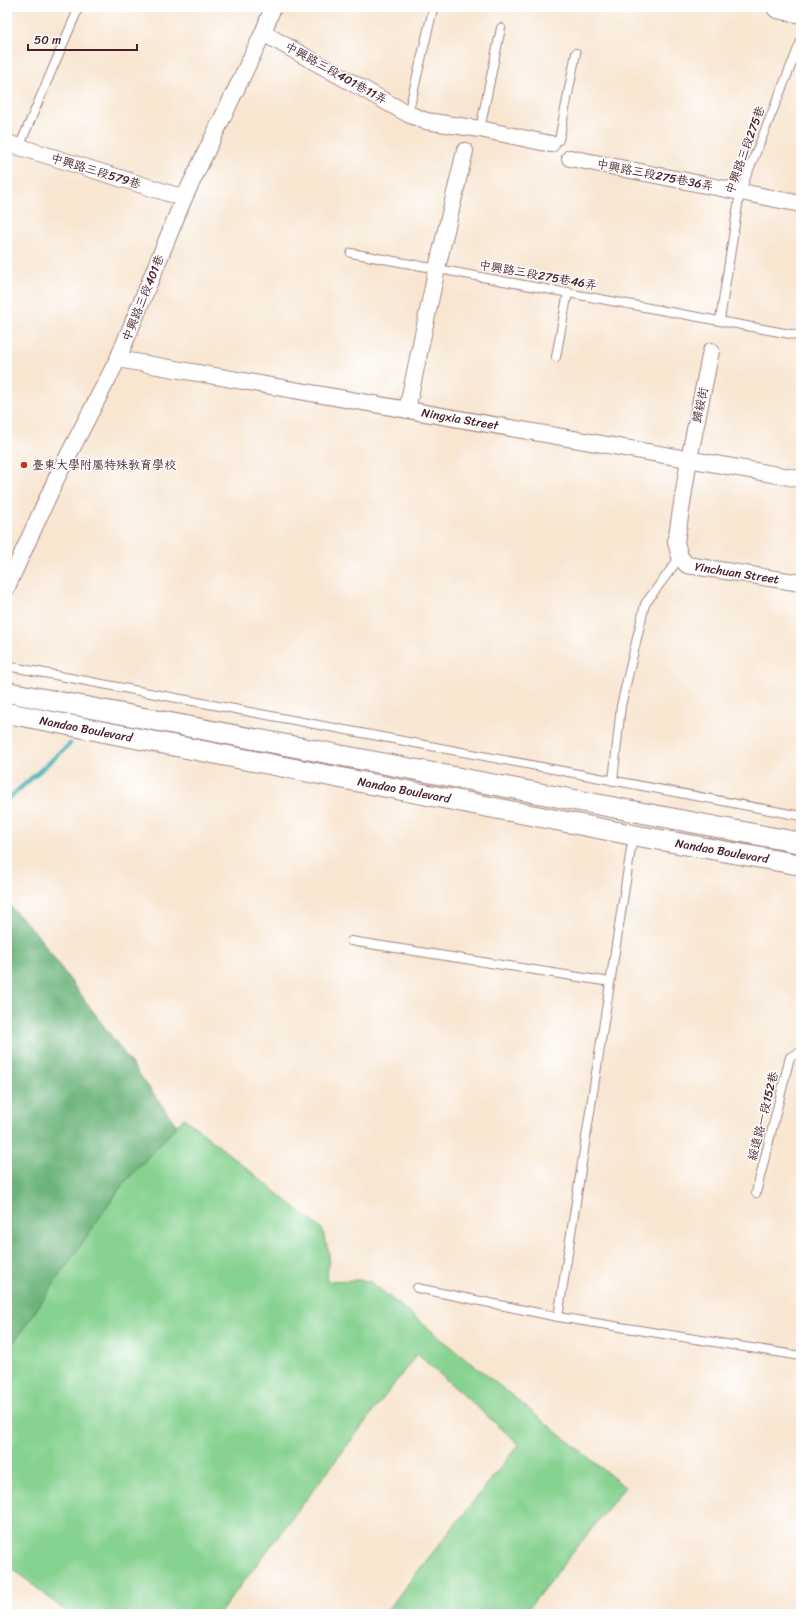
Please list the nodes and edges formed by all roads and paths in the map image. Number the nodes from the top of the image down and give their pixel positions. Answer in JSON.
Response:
{"nodes":[{"id":1,"x":79,"y":7,"type":"edge"},
{"id":2,"x":274,"y":7,"type":"edge"},
{"id":3,"x":778,"y":7,"type":"edge"},
{"id":4,"x":433,"y":9,"type":"dead end"},
{"id":5,"x":801,"y":12,"type":"edge"},
{"id":6,"x":501,"y":28,"type":"dead end"},
{"id":7,"x":263,"y":33,"type":"junction"},
{"id":8,"x":801,"y":41,"type":"edge"},
{"id":9,"x":576,"y":53,"type":"dead end"},
{"id":10,"x":408,"y":114,"type":"junction"},
{"id":11,"x":480,"y":129,"type":"junction"},
{"id":12,"x":551,"y":144,"type":"joint"},
{"id":13,"x":13,"y":145,"type":"edge"},
{"id":14,"x":465,"y":151,"type":"dead end"},
{"id":15,"x":570,"y":158,"type":"dead end"},
{"id":16,"x":740,"y":192,"type":"junction"},
{"id":17,"x":184,"y":198,"type":"junction"},
{"id":18,"x":801,"y":204,"type":"edge"},
{"id":19,"x":351,"y":253,"type":"dead end"},
{"id":20,"x":437,"y":268,"type":"junction"},
{"id":21,"x":568,"y":292,"type":"junction"},
{"id":22,"x":720,"y":320,"type":"junction"},
{"id":23,"x":801,"y":336,"type":"edge"},
{"id":24,"x":711,"y":351,"type":"dead end"},
{"id":25,"x":556,"y":357,"type":"dead end"},
{"id":26,"x":118,"y":359,"type":"junction"},
{"id":27,"x":407,"y":410,"type":"junction"},
{"id":28,"x":688,"y":459,"type":"junction"},
{"id":29,"x":801,"y":479,"type":"edge"},
{"id":30,"x":680,"y":557,"type":"junction"},
{"id":31,"x":801,"y":583,"type":"edge"},
{"id":32,"x":7,"y":586,"type":"edge"},
{"id":33,"x":7,"y":666,"type":"edge"},
{"id":34,"x":7,"y":692,"type":"edge"},
{"id":35,"x":7,"y":713,"type":"edge"},
{"id":36,"x":613,"y":781,"type":"junction"},
{"id":37,"x":801,"y":816,"type":"edge"},
{"id":38,"x":633,"y":835,"type":"junction"},
{"id":39,"x":801,"y":843,"type":"edge"},
{"id":40,"x":801,"y":865,"type":"edge"},
{"id":41,"x":351,"y":941,"type":"dead end"},
{"id":42,"x":610,"y":982,"type":"junction"},
{"id":43,"x":801,"y":1052,"type":"edge"},
{"id":44,"x":756,"y":1192,"type":"dead end"},
{"id":45,"x":417,"y":1288,"type":"dead end"},
{"id":46,"x":558,"y":1317,"type":"junction"},
{"id":47,"x":801,"y":1356,"type":"edge"}],
"edges":[{"from":1,"to":13,"type":"lane"},
{"from":2,"to":7,"type":"street","name":"中興路三段401巷"},
{"from":3,"to":5,"type":"main road"},
{"from":4,"to":10,"type":"lane"},
{"from":6,"to":11,"type":"lane"},
{"from":7,"to":10,"type":"street","name":"中興路三段401巷11弄"},
{"from":7,"to":17,"type":"street","name":"中興路三段401巷"},
{"from":8,"to":16,"type":"lane","name":"中興路三段275巷"},
{"from":9,"to":12,"type":"lane","name":"中興路三段401巷11弄"},
{"from":10,"to":11,"type":"street","name":"中興路三段401巷11弄"},
{"from":11,"to":12,"type":"street","name":"中興路三段401巷11弄"},
{"from":13,"to":17,"type":"street","name":"中興路三段579巷"},
{"from":14,"to":20,"type":"street"},
{"from":15,"to":16,"type":"street","name":"中興路三段275巷36弄"},
{"from":16,"to":18,"type":"street","name":"中興路三段275巷36弄"},
{"from":16,"to":22,"type":"lane","name":"中興路三段275巷"},
{"from":17,"to":26,"type":"street","name":"中興路三段401巷"},
{"from":19,"to":20,"type":"lane","name":"中興路三段275巷46弄"},
{"from":20,"to":21,"type":"lane","name":"中興路三段275巷46弄"},
{"from":20,"to":27,"type":"street"},
{"from":21,"to":22,"type":"lane","name":"中興路三段275巷46弄"},
{"from":21,"to":25,"type":"lane"},
{"from":22,"to":23,"type":"lane","name":"中興路三段275巷46弄"},
{"from":24,"to":28,"type":"street","name":"歸綏街"},
{"from":26,"to":27,"type":"street","name":"Ningxia Street"},
{"from":26,"to":32,"type":"street","name":"中興路三段401巷"},
{"from":27,"to":28,"type":"street","name":"Ningxia Street"},
{"from":28,"to":29,"type":"street","name":"Ningxia Street"},
{"from":28,"to":30,"type":"street","name":"Yinchuan Street"},
{"from":30,"to":31,"type":"street","name":"Yinchuan Street"},
{"from":30,"to":36,"type":"lane"},
{"from":33,"to":36,"type":"lane"},
{"from":34,"to":39,"type":"street","name":"Nandao Boulevard"},
{"from":35,"to":38,"type":"street","name":"Nandao Boulevard"},
{"from":36,"to":37,"type":"lane"},
{"from":38,"to":40,"type":"street","name":"Nandao Boulevard"},
{"from":38,"to":42,"type":"lane"},
{"from":41,"to":42,"type":"lane"},
{"from":42,"to":46,"type":"lane"},
{"from":43,"to":44,"type":"lane","name":"綏遠路一段152巷"},
{"from":45,"to":46,"type":"lane"},
{"from":46,"to":47,"type":"lane"}]}
